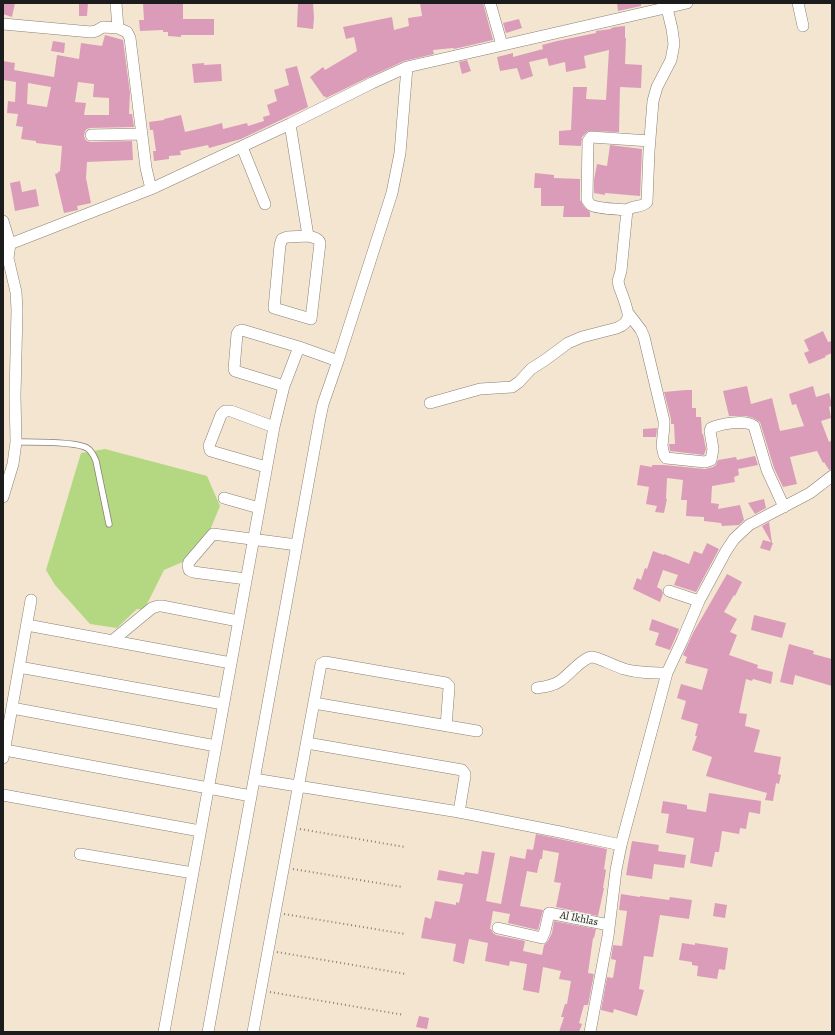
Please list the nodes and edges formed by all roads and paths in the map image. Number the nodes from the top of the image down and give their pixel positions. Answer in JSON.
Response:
{"nodes":[{"id":1,"x":116,"y":3,"type":"edge"},
{"id":2,"x":490,"y":3,"type":"edge"},
{"id":3,"x":687,"y":3,"type":"edge"},
{"id":4,"x":798,"y":3,"type":"edge"},
{"id":5,"x":667,"y":8,"type":"junction"},
{"id":6,"x":3,"y":24,"type":"edge"},
{"id":7,"x":803,"y":26,"type":"dead end"},
{"id":8,"x":118,"y":28,"type":"junction"},
{"id":9,"x":502,"y":45,"type":"junction"},
{"id":10,"x":407,"y":67,"type":"junction"},
{"id":11,"x":290,"y":124,"type":"junction"},
{"id":12,"x":141,"y":134,"type":"junction"},
{"id":13,"x":91,"y":135,"type":"dead end"},
{"id":14,"x":650,"y":141,"type":"junction"},
{"id":15,"x":242,"y":147,"type":"junction"},
{"id":16,"x":151,"y":189,"type":"junction"},
{"id":17,"x":265,"y":204,"type":"dead end"},
{"id":18,"x":627,"y":210,"type":"junction"},
{"id":19,"x":3,"y":221,"type":"edge"},
{"id":20,"x":308,"y":236,"type":"junction"},
{"id":21,"x":7,"y":245,"type":"edge"},
{"id":22,"x":628,"y":313,"type":"junction"},
{"id":23,"x":299,"y":347,"type":"junction"},
{"id":24,"x":338,"y":361,"type":"junction"},
{"id":25,"x":284,"y":386,"type":"junction"},
{"id":26,"x":430,"y":403,"type":"dead end"},
{"id":27,"x":274,"y":427,"type":"junction"},
{"id":28,"x":16,"y":442,"type":"junction"},
{"id":29,"x":266,"y":467,"type":"junction"},
{"id":30,"x":832,"y":476,"type":"edge"},
{"id":31,"x":3,"y":497,"type":"edge"},
{"id":32,"x":224,"y":498,"type":"dead end"},
{"id":33,"x":784,"y":507,"type":"junction"},
{"id":34,"x":259,"y":508,"type":"junction"},
{"id":35,"x":109,"y":524,"type":"dead end"},
{"id":36,"x":253,"y":539,"type":"junction"},
{"id":37,"x":296,"y":545,"type":"junction"},
{"id":38,"x":246,"y":579,"type":"junction"},
{"id":39,"x":669,"y":591,"type":"dead end"},
{"id":40,"x":31,"y":600,"type":"dead end"},
{"id":41,"x":699,"y":601,"type":"junction"},
{"id":42,"x":238,"y":621,"type":"junction"},
{"id":43,"x":27,"y":625,"type":"junction"},
{"id":44,"x":112,"y":641,"type":"junction"},
{"id":45,"x":231,"y":663,"type":"junction"},
{"id":46,"x":19,"y":667,"type":"junction"},
{"id":47,"x":667,"y":673,"type":"junction"},
{"id":48,"x":537,"y":688,"type":"dead end"},
{"id":49,"x":314,"y":703,"type":"junction"},
{"id":50,"x":223,"y":704,"type":"junction"},
{"id":51,"x":12,"y":708,"type":"junction"},
{"id":52,"x":446,"y":726,"type":"junction"},
{"id":53,"x":477,"y":731,"type":"dead end"},
{"id":54,"x":307,"y":744,"type":"junction"},
{"id":55,"x":216,"y":746,"type":"junction"},
{"id":56,"x":4,"y":754,"type":"edge"},
{"id":57,"x":254,"y":780,"type":"junction"},
{"id":58,"x":298,"y":787,"type":"junction"},
{"id":59,"x":208,"y":788,"type":"junction"},
{"id":60,"x":3,"y":795,"type":"edge"},
{"id":61,"x":251,"y":796,"type":"junction"},
{"id":62,"x":459,"y":812,"type":"junction"},
{"id":63,"x":291,"y":828,"type":"junction"},
{"id":64,"x":200,"y":831,"type":"junction"},
{"id":65,"x":621,"y":845,"type":"junction"},
{"id":66,"x":405,"y":847,"type":"dead end"},
{"id":67,"x":80,"y":854,"type":"dead end"},
{"id":68,"x":284,"y":867,"type":"junction"},
{"id":69,"x":193,"y":872,"type":"junction"},
{"id":70,"x":402,"y":887,"type":"dead end"},
{"id":71,"x":275,"y":913,"type":"junction"},
{"id":72,"x":609,"y":925,"type":"junction"},
{"id":73,"x":498,"y":928,"type":"dead end"},
{"id":74,"x":405,"y":934,"type":"dead end"},
{"id":75,"x":268,"y":951,"type":"junction"},
{"id":76,"x":406,"y":974,"type":"dead end"},
{"id":77,"x":261,"y":991,"type":"junction"},
{"id":78,"x":404,"y":1015,"type":"dead end"},
{"id":79,"x":164,"y":1032,"type":"edge"},
{"id":80,"x":208,"y":1032,"type":"edge"},
{"id":81,"x":253,"y":1032,"type":"edge"},
{"id":82,"x":590,"y":1032,"type":"edge"}],
"edges":[{"from":1,"to":8,"type":"street"},
{"from":2,"to":9,"type":"street"},
{"from":3,"to":5,"type":"street"},
{"from":4,"to":7,"type":"street"},
{"from":5,"to":9,"type":"street"},
{"from":5,"to":14,"type":"street"},
{"from":6,"to":8,"type":"street"},
{"from":8,"to":12,"type":"street"},
{"from":9,"to":10,"type":"street"},
{"from":10,"to":11,"type":"street"},
{"from":10,"to":24,"type":"street"},
{"from":11,"to":15,"type":"street"},
{"from":11,"to":20,"type":"street"},
{"from":12,"to":13,"type":"street"},
{"from":12,"to":16,"type":"street"},
{"from":14,"to":18,"type":"street"},
{"from":14,"to":18,"type":"street"},
{"from":15,"to":16,"type":"street"},
{"from":15,"to":17,"type":"street"},
{"from":16,"to":21,"type":"street"},
{"from":18,"to":22,"type":"street"},
{"from":19,"to":21,"type":"street"},
{"from":20,"to":20,"type":"street"},
{"from":21,"to":28,"type":"street"},
{"from":22,"to":26,"type":"street"},
{"from":22,"to":33,"type":"street"},
{"from":23,"to":24,"type":"street"},
{"from":23,"to":25,"type":"street"},
{"from":23,"to":25,"type":"street"},
{"from":24,"to":37,"type":"street"},
{"from":25,"to":27,"type":"street"},
{"from":27,"to":29,"type":"street"},
{"from":27,"to":29,"type":"street"},
{"from":28,"to":31,"type":"street"},
{"from":28,"to":35,"type":"lane"},
{"from":29,"to":34,"type":"street"},
{"from":30,"to":33,"type":"street"},
{"from":32,"to":34,"type":"street"},
{"from":33,"to":41,"type":"street"},
{"from":34,"to":36,"type":"street"},
{"from":36,"to":37,"type":"street"},
{"from":36,"to":38,"type":"street"},
{"from":36,"to":38,"type":"street"},
{"from":37,"to":57,"type":"street"},
{"from":38,"to":42,"type":"street"},
{"from":39,"to":41,"type":"street"},
{"from":40,"to":43,"type":"street"},
{"from":41,"to":47,"type":"street"},
{"from":42,"to":44,"type":"street"},
{"from":42,"to":45,"type":"street"},
{"from":43,"to":44,"type":"street"},
{"from":43,"to":46,"type":"street"},
{"from":44,"to":45,"type":"street"},
{"from":45,"to":50,"type":"street"},
{"from":46,"to":50,"type":"street"},
{"from":46,"to":51,"type":"street"},
{"from":47,"to":48,"type":"street"},
{"from":47,"to":65,"type":"street"},
{"from":49,"to":52,"type":"street"},
{"from":49,"to":52,"type":"street"},
{"from":49,"to":54,"type":"street"},
{"from":50,"to":55,"type":"street"},
{"from":51,"to":55,"type":"street"},
{"from":51,"to":56,"type":"street"},
{"from":52,"to":53,"type":"street"},
{"from":54,"to":58,"type":"street"},
{"from":54,"to":62,"type":"street"},
{"from":55,"to":59,"type":"street"},
{"from":56,"to":59,"type":"street"},
{"from":57,"to":58,"type":"street"},
{"from":57,"to":61,"type":"street"},
{"from":58,"to":62,"type":"street"},
{"from":58,"to":63,"type":"street"},
{"from":59,"to":61,"type":"street"},
{"from":59,"to":64,"type":"street"},
{"from":60,"to":64,"type":"street"},
{"from":61,"to":80,"type":"street"},
{"from":62,"to":65,"type":"street"},
{"from":63,"to":66,"type":"path"},
{"from":63,"to":68,"type":"street"},
{"from":64,"to":69,"type":"street"},
{"from":65,"to":72,"type":"street"},
{"from":67,"to":69,"type":"street"},
{"from":68,"to":70,"type":"path"},
{"from":68,"to":71,"type":"street"},
{"from":69,"to":79,"type":"street"},
{"from":71,"to":74,"type":"path"},
{"from":71,"to":75,"type":"street"},
{"from":72,"to":73,"type":"street","name":"Al Ikhlas"},
{"from":72,"to":82,"type":"street"},
{"from":75,"to":76,"type":"path"},
{"from":75,"to":77,"type":"street"},
{"from":77,"to":78,"type":"path"},
{"from":77,"to":81,"type":"street"}]}
